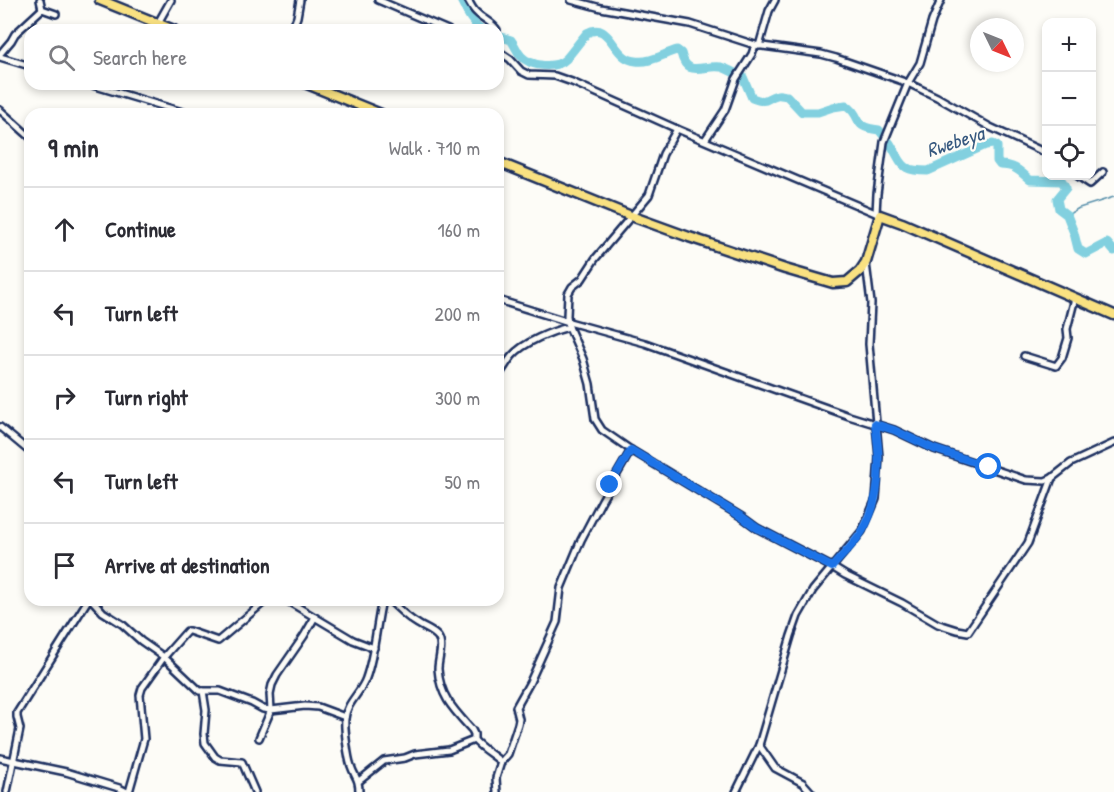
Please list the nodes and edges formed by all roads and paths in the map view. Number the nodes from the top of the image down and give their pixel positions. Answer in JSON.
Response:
{"nodes":[{"id":1,"x":40,"y":0,"type":"edge"},
{"id":2,"x":100,"y":0,"type":"edge"},
{"id":3,"x":171,"y":0,"type":"edge"},
{"id":4,"x":300,"y":0,"type":"edge"},
{"id":5,"x":378,"y":0,"type":"edge"},
{"id":6,"x":468,"y":0,"type":"edge"},
{"id":7,"x":571,"y":0,"type":"edge"},
{"id":8,"x":775,"y":0,"type":"edge"},
{"id":9,"x":940,"y":0,"type":"edge"},
{"id":10,"x":42,"y":9,"type":"junction"},
{"id":11,"x":56,"y":14,"type":"dead end"},
{"id":12,"x":158,"y":23,"type":"joint"},
{"id":13,"x":26,"y":24,"type":"edge"},
{"id":14,"x":294,"y":24,"type":"edge"},
{"id":15,"x":434,"y":24,"type":"edge"},
{"id":16,"x":492,"y":24,"type":"edge"},
{"id":17,"x":24,"y":26,"type":"edge"},
{"id":18,"x":757,"y":46,"type":"junction"},
{"id":19,"x":504,"y":55,"type":"edge"},
{"id":20,"x":0,"y":56,"type":"edge"},
{"id":21,"x":24,"y":64,"type":"edge"},
{"id":22,"x":908,"y":83,"type":"junction"},
{"id":23,"x":109,"y":90,"type":"edge"},
{"id":24,"x":322,"y":90,"type":"edge"},
{"id":25,"x":169,"y":108,"type":"edge"},
{"id":26,"x":366,"y":108,"type":"edge"},
{"id":27,"x":0,"y":110,"type":"edge"},
{"id":28,"x":677,"y":129,"type":"junction"},
{"id":29,"x":24,"y":132,"type":"edge"},
{"id":30,"x":705,"y":140,"type":"junction"},
{"id":31,"x":1042,"y":151,"type":"edge"},
{"id":32,"x":504,"y":164,"type":"edge"},
{"id":33,"x":1104,"y":172,"type":"dead end"},
{"id":34,"x":1096,"y":179,"type":"edge"},
{"id":35,"x":878,"y":214,"type":"junction"},
{"id":36,"x":631,"y":216,"type":"junction"},
{"id":37,"x":866,"y":262,"type":"junction"},
{"id":38,"x":1075,"y":298,"type":"junction"},
{"id":39,"x":504,"y":302,"type":"edge"},
{"id":40,"x":1114,"y":315,"type":"edge"},
{"id":41,"x":569,"y":324,"type":"junction"},
{"id":42,"x":1024,"y":356,"type":"dead end"},
{"id":43,"x":504,"y":367,"type":"edge"},
{"id":44,"x":875,"y":424,"type":"junction"},
{"id":45,"x":0,"y":427,"type":"edge"},
{"id":46,"x":1114,"y":443,"type":"edge"},
{"id":47,"x":24,"y":447,"type":"edge"},
{"id":48,"x":631,"y":450,"type":"junction"},
{"id":49,"x":1052,"y":478,"type":"junction"},
{"id":50,"x":832,"y":567,"type":"junction"},
{"id":51,"x":86,"y":606,"type":"edge"},
{"id":52,"x":96,"y":606,"type":"edge"},
{"id":53,"x":257,"y":606,"type":"edge"},
{"id":54,"x":296,"y":606,"type":"edge"},
{"id":55,"x":381,"y":606,"type":"edge"},
{"id":56,"x":396,"y":606,"type":"edge"},
{"id":57,"x":315,"y":617,"type":"junction"},
{"id":58,"x":374,"y":648,"type":"junction"},
{"id":59,"x":164,"y":657,"type":"junction"},
{"id":60,"x":203,"y":691,"type":"junction"},
{"id":61,"x":271,"y":710,"type":"junction"},
{"id":62,"x":345,"y":717,"type":"junction"},
{"id":63,"x":258,"y":738,"type":"dead end"},
{"id":64,"x":474,"y":740,"type":"junction"},
{"id":65,"x":759,"y":745,"type":"junction"},
{"id":66,"x":0,"y":758,"type":"edge"},
{"id":67,"x":14,"y":762,"type":"junction"},
{"id":68,"x":501,"y":762,"type":"junction"},
{"id":69,"x":359,"y":781,"type":"junction"},
{"id":70,"x":7,"y":792,"type":"edge"},
{"id":71,"x":128,"y":792,"type":"edge"},
{"id":72,"x":255,"y":792,"type":"edge"},
{"id":73,"x":359,"y":792,"type":"edge"},
{"id":74,"x":497,"y":792,"type":"edge"},
{"id":75,"x":736,"y":792,"type":"edge"},
{"id":76,"x":811,"y":792,"type":"edge"}],
"edges":[{"from":1,"to":10,"type":"street"},
{"from":2,"to":12,"type":"main road"},
{"from":3,"to":12,"type":"street"},
{"from":4,"to":14,"type":"street"},
{"from":5,"to":15,"type":"street"},
{"from":6,"to":16,"type":"street"},
{"from":7,"to":18,"type":"street"},
{"from":8,"to":18,"type":"street"},
{"from":9,"to":22,"type":"street"},
{"from":10,"to":11,"type":"street"},
{"from":10,"to":13,"type":"street"},
{"from":17,"to":20,"type":"street"},
{"from":18,"to":22,"type":"street"},
{"from":18,"to":30,"type":"street"},
{"from":19,"to":28,"type":"street"},
{"from":20,"to":21,"type":"street"},
{"from":22,"to":31,"type":"street"},
{"from":22,"to":35,"type":"street"},
{"from":23,"to":25,"type":"street"},
{"from":24,"to":26,"type":"main road"},
{"from":27,"to":29,"type":"street"},
{"from":28,"to":30,"type":"street"},
{"from":28,"to":36,"type":"street"},
{"from":30,"to":35,"type":"street"},
{"from":32,"to":36,"type":"main road"},
{"from":33,"to":34,"type":"street"},
{"from":35,"to":37,"type":"main road"},
{"from":35,"to":38,"type":"main road"},
{"from":36,"to":37,"type":"main road"},
{"from":36,"to":41,"type":"street"},
{"from":37,"to":44,"type":"street"},
{"from":38,"to":40,"type":"main road"},
{"from":38,"to":42,"type":"street"},
{"from":39,"to":41,"type":"street"},
{"from":41,"to":43,"type":"street"},
{"from":41,"to":44,"type":"street"},
{"from":41,"to":48,"type":"street"},
{"from":44,"to":49,"type":"street"},
{"from":44,"to":50,"type":"street"},
{"from":45,"to":47,"type":"street"},
{"from":46,"to":49,"type":"street"},
{"from":48,"to":50,"type":"street"},
{"from":48,"to":68,"type":"street"},
{"from":49,"to":50,"type":"street"},
{"from":50,"to":65,"type":"street"},
{"from":51,"to":67,"type":"street"},
{"from":52,"to":59,"type":"street"},
{"from":53,"to":59,"type":"street"},
{"from":54,"to":57,"type":"street"},
{"from":55,"to":58,"type":"street"},
{"from":56,"to":64,"type":"street"},
{"from":57,"to":58,"type":"street"},
{"from":57,"to":61,"type":"street"},
{"from":58,"to":62,"type":"street"},
{"from":59,"to":60,"type":"street"},
{"from":59,"to":71,"type":"street"},
{"from":60,"to":61,"type":"street"},
{"from":60,"to":72,"type":"street"},
{"from":61,"to":62,"type":"street"},
{"from":61,"to":63,"type":"street"},
{"from":62,"to":69,"type":"street"},
{"from":64,"to":68,"type":"street"},
{"from":64,"to":69,"type":"street"},
{"from":65,"to":75,"type":"street"},
{"from":65,"to":76,"type":"street"},
{"from":66,"to":67,"type":"street"},
{"from":67,"to":70,"type":"street"},
{"from":67,"to":71,"type":"street"},
{"from":68,"to":74,"type":"street"},
{"from":69,"to":73,"type":"street"}]}
